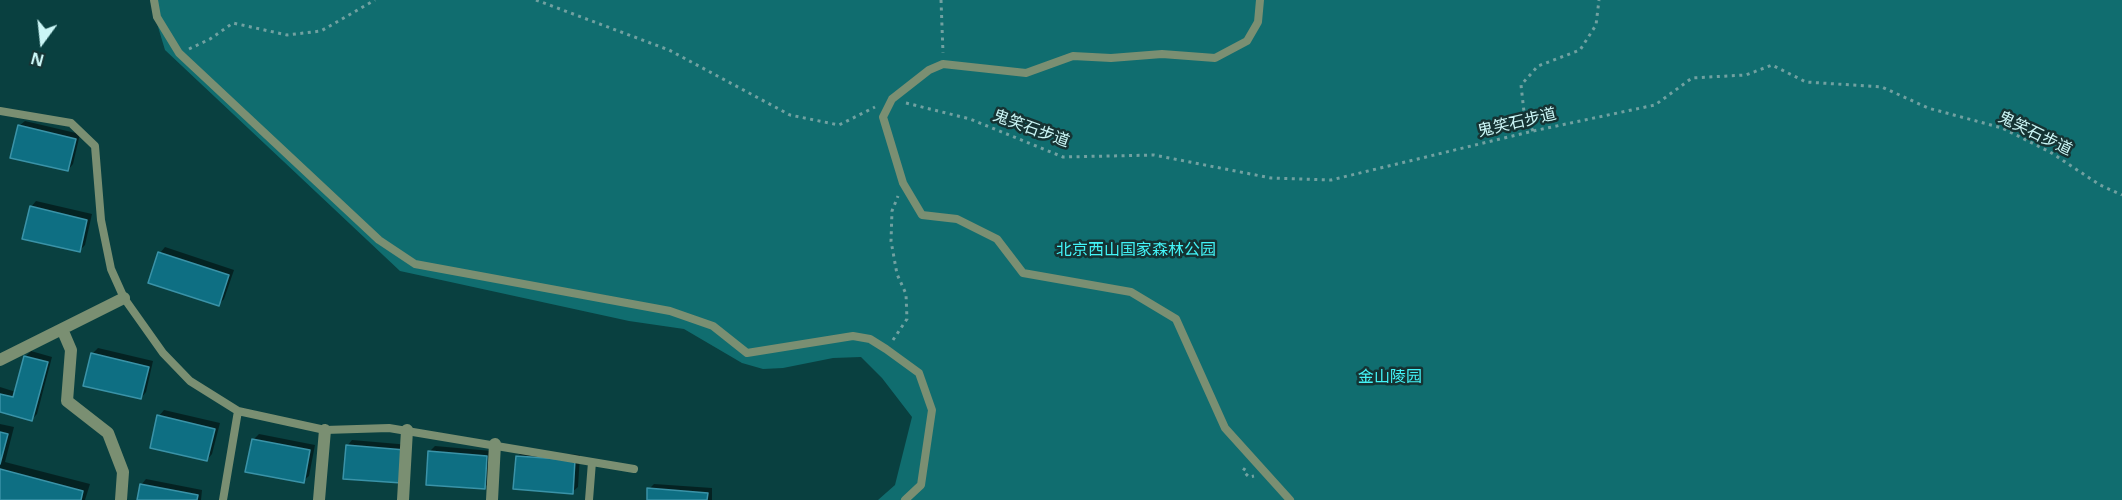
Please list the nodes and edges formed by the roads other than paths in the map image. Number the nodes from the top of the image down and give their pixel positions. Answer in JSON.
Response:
{"nodes":[{"id":1,"x":154,"y":0,"type":"edge"},
{"id":2,"x":1260,"y":0,"type":"edge"},
{"id":3,"x":0,"y":111,"type":"edge"},
{"id":4,"x":124,"y":298,"type":"junction"},
{"id":5,"x":62,"y":329,"type":"junction"},
{"id":6,"x":0,"y":360,"type":"edge"},
{"id":7,"x":238,"y":411,"type":"junction"},
{"id":8,"x":325,"y":430,"type":"junction"},
{"id":9,"x":407,"y":430,"type":"junction"},
{"id":10,"x":495,"y":444,"type":"junction"},
{"id":11,"x":592,"y":462,"type":"junction"},
{"id":12,"x":634,"y":469,"type":"dead end"},
{"id":13,"x":122,"y":500,"type":"edge"},
{"id":14,"x":222,"y":500,"type":"edge"},
{"id":15,"x":319,"y":500,"type":"edge"},
{"id":16,"x":403,"y":500,"type":"edge"},
{"id":17,"x":492,"y":500,"type":"edge"},
{"id":18,"x":589,"y":500,"type":"edge"},
{"id":19,"x":905,"y":500,"type":"edge"},
{"id":20,"x":1290,"y":500,"type":"edge"}],
"edges":[{"from":1,"to":19,"type":"lane"},
{"from":2,"to":20,"type":"lane"},
{"from":3,"to":4,"type":"lane"},
{"from":4,"to":5,"type":"street"},
{"from":4,"to":7,"type":"lane"},
{"from":5,"to":6,"type":"street"},
{"from":5,"to":13,"type":"street"},
{"from":7,"to":8,"type":"lane"},
{"from":7,"to":14,"type":"lane"},
{"from":8,"to":9,"type":"lane"},
{"from":8,"to":15,"type":"street"},
{"from":9,"to":10,"type":"lane"},
{"from":9,"to":16,"type":"street"},
{"from":10,"to":11,"type":"lane"},
{"from":10,"to":17,"type":"street"},
{"from":11,"to":12,"type":"lane"},
{"from":11,"to":18,"type":"lane"}]}
